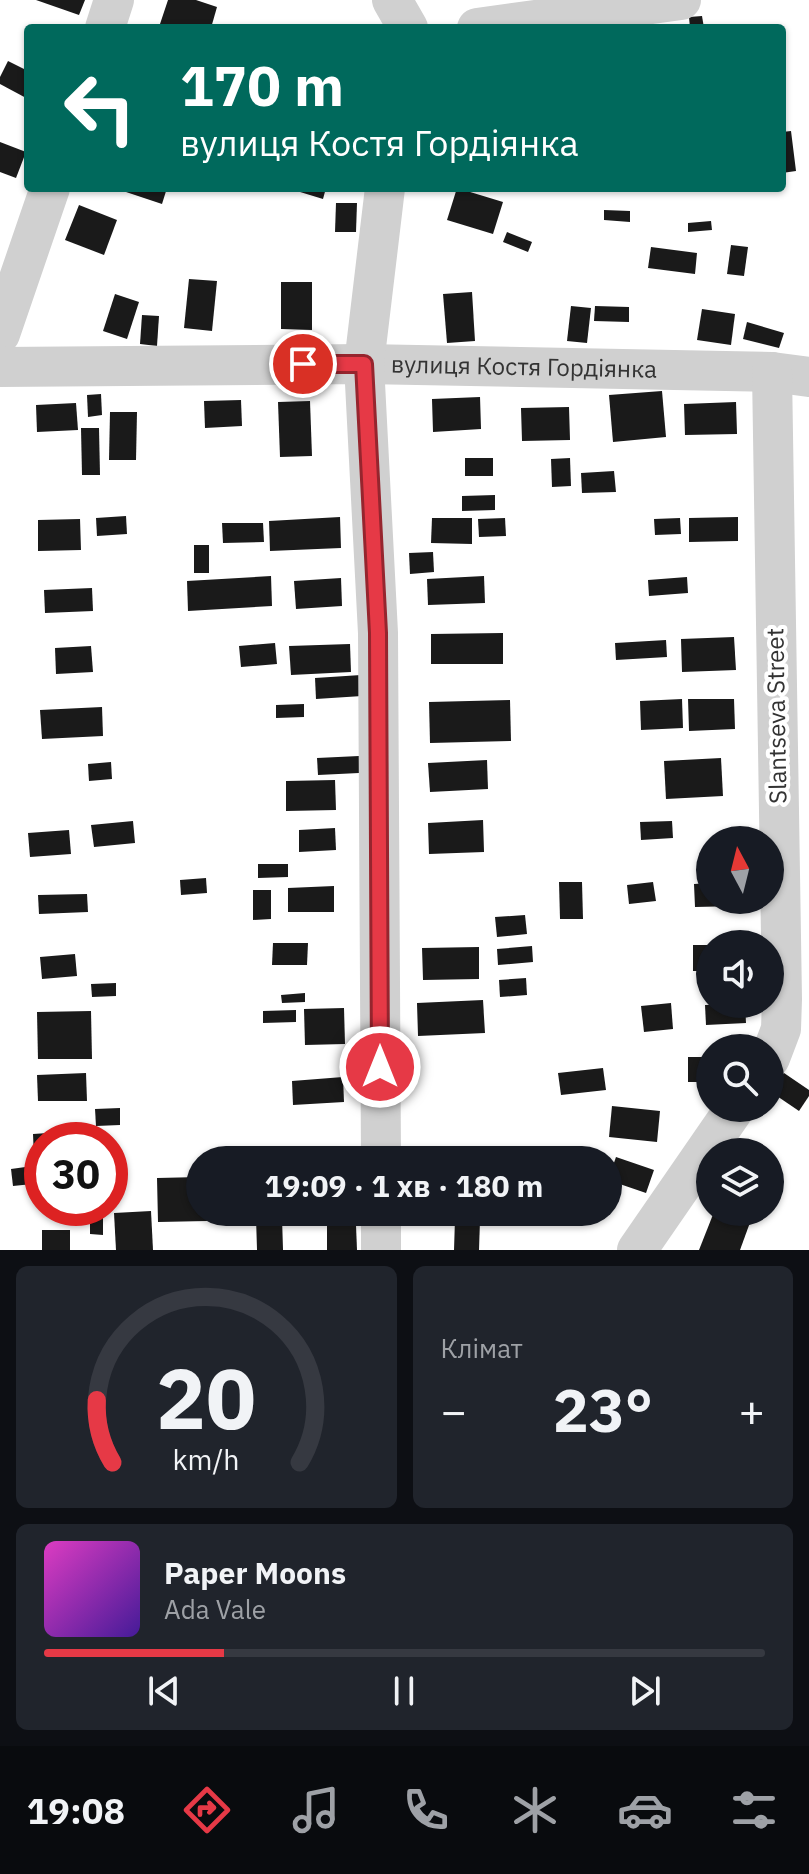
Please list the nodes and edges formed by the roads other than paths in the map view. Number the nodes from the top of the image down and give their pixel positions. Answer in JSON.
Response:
{"nodes":[{"id":1,"x":114,"y":0,"type":"edge"},
{"id":2,"x":392,"y":0,"type":"edge"},
{"id":3,"x":681,"y":0,"type":"edge"},
{"id":4,"x":106,"y":24,"type":"edge"},
{"id":5,"x":406,"y":24,"type":"edge"},
{"id":6,"x":506,"y":24,"type":"edge"},
{"id":7,"x":49,"y":192,"type":"edge"},
{"id":8,"x":385,"y":192,"type":"edge"},
{"id":9,"x":0,"y":334,"type":"edge"},
{"id":10,"x":364,"y":364,"type":"junction"},
{"id":11,"x":0,"y":367,"type":"edge"},
{"id":12,"x":790,"y":374,"type":"edge"},
{"id":13,"x":779,"y":1034,"type":"edge"},
{"id":14,"x":725,"y":1122,"type":"edge"},
{"id":15,"x":381,"y":1146,"type":"edge"},
{"id":16,"x":381,"y":1226,"type":"edge"},
{"id":17,"x":381,"y":1250,"type":"edge"},
{"id":18,"x":637,"y":1250,"type":"edge"}],
"edges":[{"from":1,"to":4,"type":"street"},
{"from":2,"to":5,"type":"street"},
{"from":3,"to":6,"type":"street"},
{"from":7,"to":9,"type":"street"},
{"from":8,"to":10,"type":"street"},
{"from":10,"to":11,"type":"street","name":"вулиця Костя Гордіянка"},
{"from":10,"to":12,"type":"street","name":"вулиця Костя Гордіянка"},
{"from":10,"to":15,"type":"street"},
{"from":12,"to":13,"type":"street","name":"Slantseva Street"},
{"from":14,"to":18,"type":"street"},
{"from":16,"to":17,"type":"street"}]}
